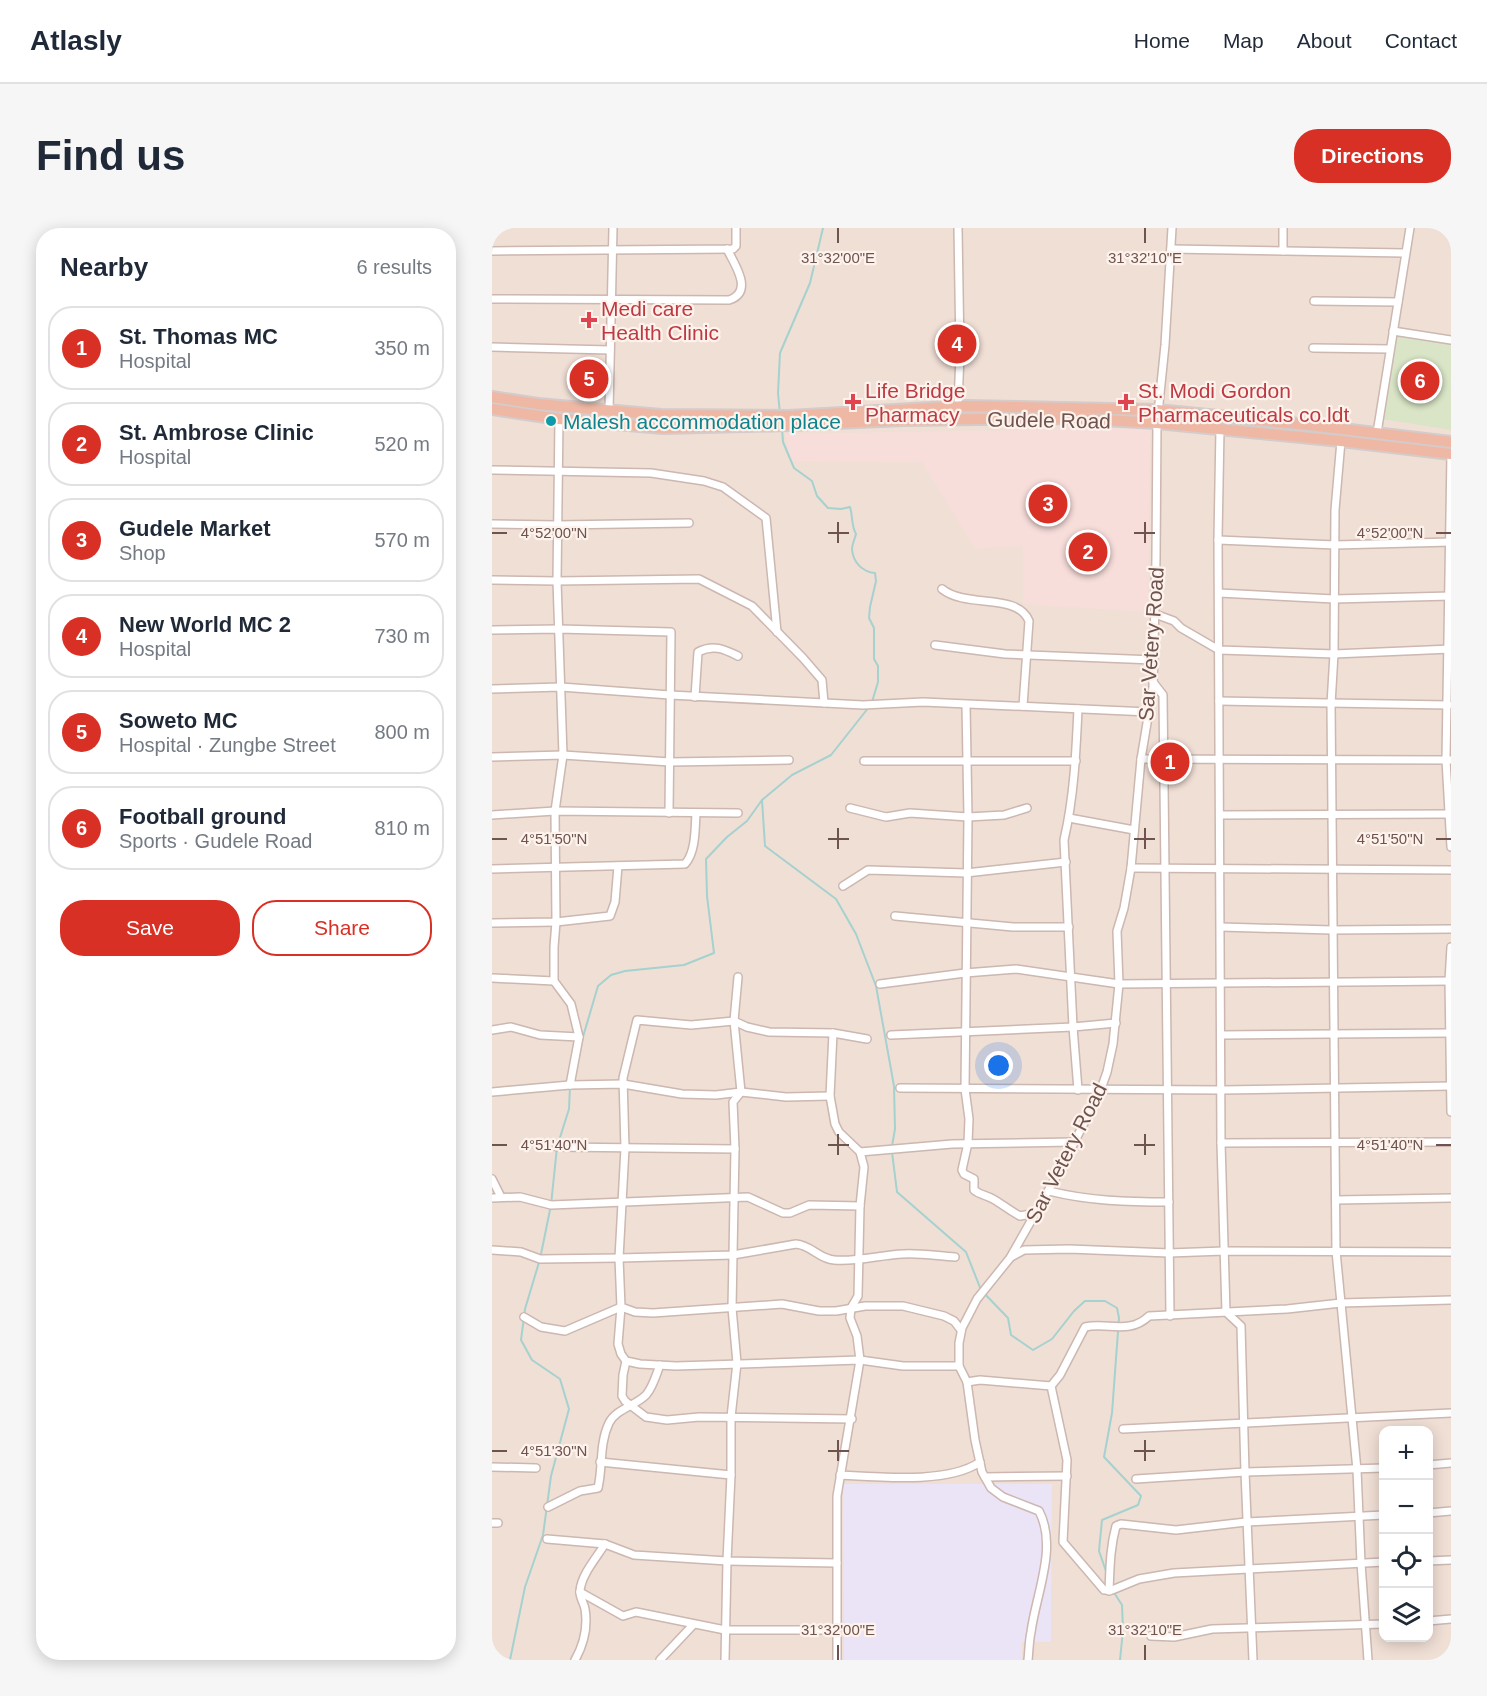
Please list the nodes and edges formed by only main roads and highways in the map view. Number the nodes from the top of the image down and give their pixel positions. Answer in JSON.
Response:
{"nodes":[{"id":1,"x":492,"y":397,"type":"edge"},
{"id":2,"x":492,"y":409,"type":"edge"},
{"id":3,"x":758,"y":421,"type":"junction"},
{"id":4,"x":789,"y":421,"type":"junction"},
{"id":5,"x":1451,"y":442,"type":"edge"},
{"id":6,"x":1451,"y":454,"type":"edge"}],
"edges":[{"from":1,"to":3,"type":"highway"},
{"from":2,"to":3,"type":"highway"},
{"from":3,"to":4,"type":"highway"},
{"from":4,"to":5,"type":"highway","name":"Gudele Road"},
{"from":4,"to":6,"type":"highway","name":"Gudele Road"}]}
